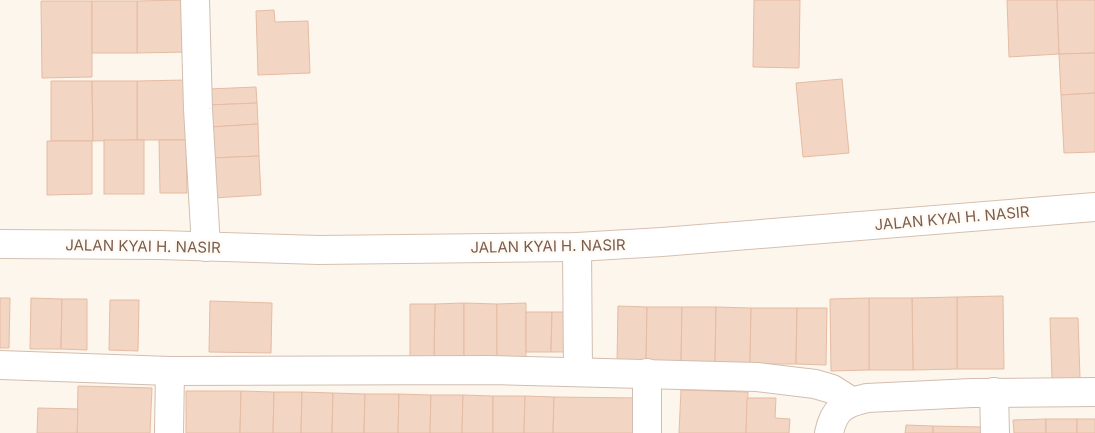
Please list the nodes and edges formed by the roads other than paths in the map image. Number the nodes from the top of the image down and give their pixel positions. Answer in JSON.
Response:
{"nodes":[{"id":1,"x":195,"y":0,"type":"edge"},
{"id":2,"x":1095,"y":207,"type":"edge"},
{"id":3,"x":0,"y":244,"type":"edge"},
{"id":4,"x":206,"y":247,"type":"junction"},
{"id":5,"x":577,"y":247,"type":"junction"},
{"id":6,"x":0,"y":365,"type":"edge"},
{"id":7,"x":170,"y":371,"type":"junction"},
{"id":8,"x":578,"y":372,"type":"junction"},
{"id":9,"x":647,"y":373,"type":"junction"},
{"id":10,"x":994,"y":392,"type":"junction"},
{"id":11,"x":1095,"y":392,"type":"edge"},
{"id":12,"x":851,"y":401,"type":"junction"},
{"id":13,"x":170,"y":433,"type":"edge"},
{"id":14,"x":647,"y":433,"type":"edge"},
{"id":15,"x":829,"y":433,"type":"edge"},
{"id":16,"x":995,"y":433,"type":"edge"}],
"edges":[{"from":1,"to":4,"type":"street"},
{"from":2,"to":5,"type":"street","name":"JALAN KYAI H. NASIR"},
{"from":3,"to":4,"type":"street","name":"JALAN KYAI H. NASIR"},
{"from":4,"to":5,"type":"street","name":"JALAN KYAI H. NASIR"},
{"from":5,"to":8,"type":"street"},
{"from":6,"to":7,"type":"street"},
{"from":7,"to":8,"type":"street"},
{"from":7,"to":13,"type":"street"},
{"from":8,"to":9,"type":"street"},
{"from":9,"to":12,"type":"street"},
{"from":9,"to":14,"type":"street"},
{"from":10,"to":11,"type":"street"},
{"from":10,"to":12,"type":"street"},
{"from":10,"to":16,"type":"street"},
{"from":12,"to":15,"type":"street"}]}
